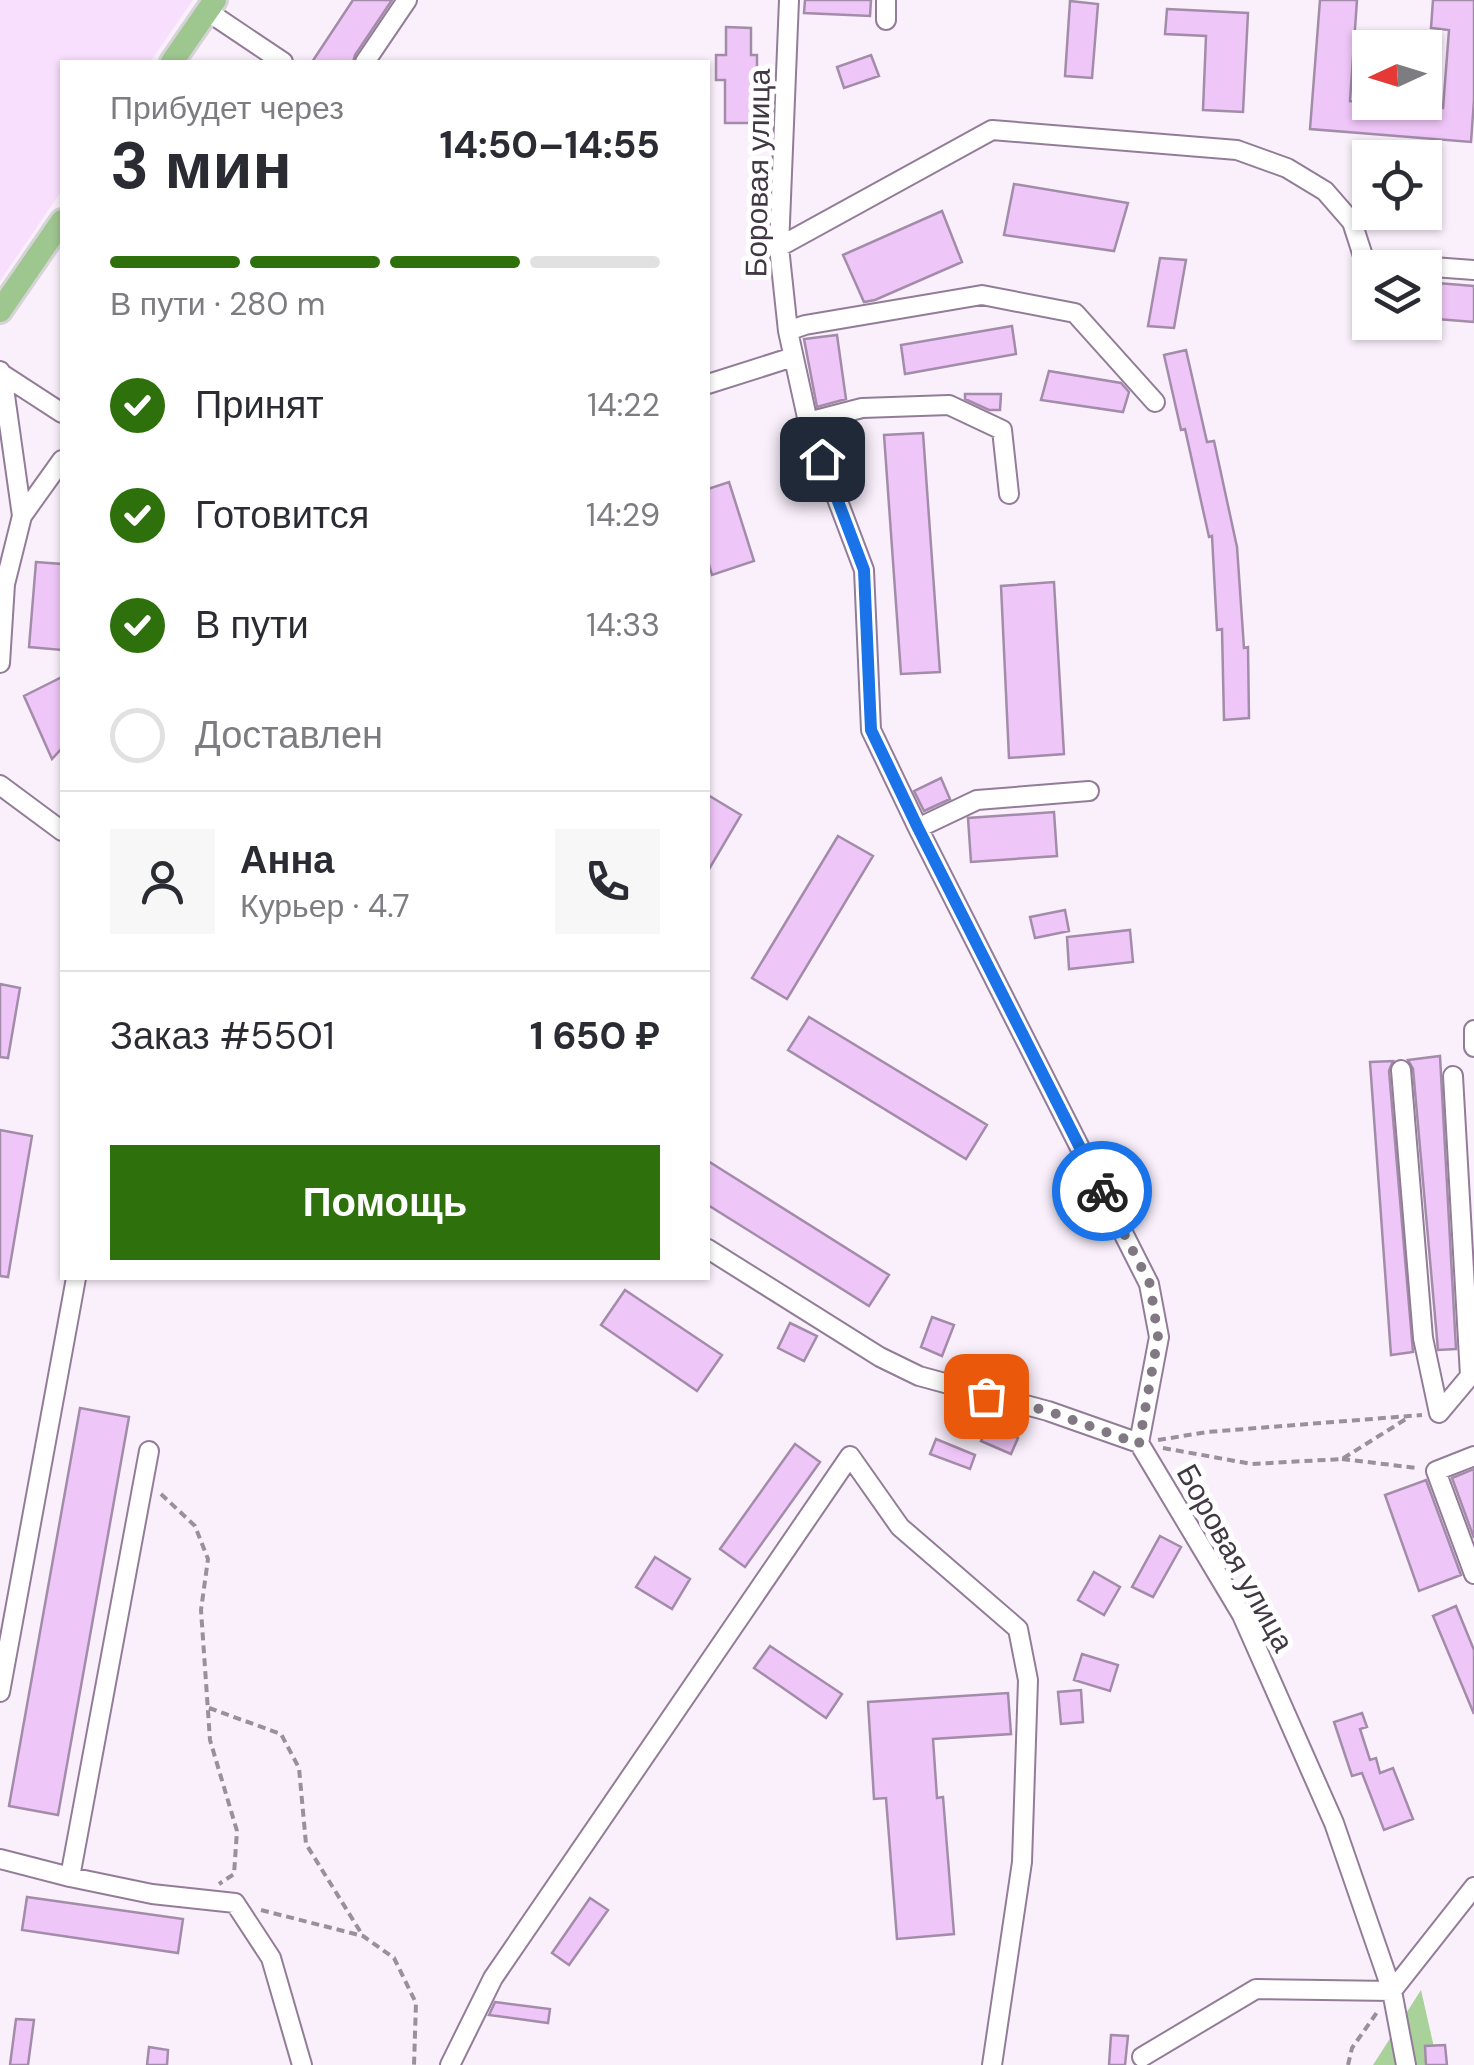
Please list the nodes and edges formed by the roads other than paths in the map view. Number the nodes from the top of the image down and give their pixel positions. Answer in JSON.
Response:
{"nodes":[{"id":1,"x":407,"y":0,"type":"edge"},
{"id":2,"x":789,"y":0,"type":"edge"},
{"id":3,"x":886,"y":0,"type":"edge"},
{"id":4,"x":211,"y":6,"type":"edge"},
{"id":5,"x":886,"y":20,"type":"dead end"},
{"id":6,"x":173,"y":60,"type":"edge"},
{"id":7,"x":279,"y":60,"type":"edge"},
{"id":8,"x":366,"y":60,"type":"edge"},
{"id":9,"x":60,"y":224,"type":"edge"},
{"id":10,"x":779,"y":247,"type":"junction"},
{"id":11,"x":1474,"y":270,"type":"edge"},
{"id":12,"x":0,"y":311,"type":"edge"},
{"id":13,"x":788,"y":332,"type":"junction"},
{"id":14,"x":793,"y":357,"type":"junction"},
{"id":15,"x":1,"y":373,"type":"edge"},
{"id":16,"x":710,"y":383,"type":"edge"},
{"id":17,"x":1155,"y":402,"type":"dead end"},
{"id":18,"x":60,"y":412,"type":"edge"},
{"id":19,"x":808,"y":422,"type":"junction"},
{"id":20,"x":60,"y":463,"type":"edge"},
{"id":21,"x":1009,"y":494,"type":"dead end"},
{"id":22,"x":22,"y":516,"type":"junction"},
{"id":23,"x":0,"y":663,"type":"edge"},
{"id":24,"x":0,"y":785,"type":"edge"},
{"id":25,"x":1090,"y":791,"type":"dead end"},
{"id":26,"x":918,"y":828,"type":"junction"},
{"id":27,"x":60,"y":830,"type":"edge"},
{"id":28,"x":1474,"y":1030,"type":"edge"},
{"id":29,"x":1474,"y":1047,"type":"edge"},
{"id":30,"x":1401,"y":1070,"type":"dead end"},
{"id":31,"x":1453,"y":1076,"type":"dead end"},
{"id":32,"x":710,"y":1250,"type":"edge"},
{"id":33,"x":76,"y":1280,"type":"edge"},
{"id":34,"x":1139,"y":1444,"type":"junction"},
{"id":35,"x":149,"y":1451,"type":"dead end"},
{"id":36,"x":1474,"y":1456,"type":"edge"},
{"id":37,"x":1474,"y":1574,"type":"edge"},
{"id":38,"x":0,"y":1692,"type":"edge"},
{"id":39,"x":0,"y":1860,"type":"edge"},
{"id":40,"x":70,"y":1877,"type":"junction"},
{"id":41,"x":1474,"y":1887,"type":"edge"},
{"id":42,"x":1392,"y":1991,"type":"junction"},
{"id":43,"x":1143,"y":2036,"type":"dead end"},
{"id":44,"x":1142,"y":2061,"type":"edge"},
{"id":45,"x":302,"y":2065,"type":"edge"},
{"id":46,"x":450,"y":2065,"type":"edge"},
{"id":47,"x":992,"y":2065,"type":"edge"},
{"id":48,"x":1406,"y":2065,"type":"edge"}],
"edges":[{"from":1,"to":8,"type":"street"},
{"from":2,"to":10,"type":"street","name":"Боровая улица"},
{"from":3,"to":5,"type":"street"},
{"from":4,"to":6,"type":"main road"},
{"from":4,"to":7,"type":"street"},
{"from":9,"to":12,"type":"main road"},
{"from":10,"to":11,"type":"street"},
{"from":10,"to":13,"type":"street","name":"Боровая улица"},
{"from":13,"to":14,"type":"street","name":"Боровая улица"},
{"from":13,"to":17,"type":"street"},
{"from":14,"to":16,"type":"street"},
{"from":14,"to":19,"type":"street","name":"Боровая улица"},
{"from":15,"to":18,"type":"street"},
{"from":15,"to":22,"type":"street"},
{"from":19,"to":21,"type":"street"},
{"from":19,"to":26,"type":"street","name":"Боровая улица"},
{"from":20,"to":22,"type":"street"},
{"from":22,"to":23,"type":"street"},
{"from":24,"to":27,"type":"street"},
{"from":25,"to":26,"type":"street"},
{"from":26,"to":34,"type":"street","name":"Боровая улица"},
{"from":28,"to":29,"type":"street"},
{"from":30,"to":31,"type":"street"},
{"from":32,"to":34,"type":"street"},
{"from":33,"to":38,"type":"street"},
{"from":34,"to":42,"type":"street","name":"Боровая улица"},
{"from":35,"to":40,"type":"street"},
{"from":36,"to":37,"type":"street"},
{"from":39,"to":40,"type":"street"},
{"from":40,"to":45,"type":"street"},
{"from":41,"to":42,"type":"street"},
{"from":42,"to":44,"type":"street"},
{"from":42,"to":48,"type":"street","name":"Боровая улица"},
{"from":43,"to":44,"type":"street"},
{"from":46,"to":47,"type":"street"}]}
